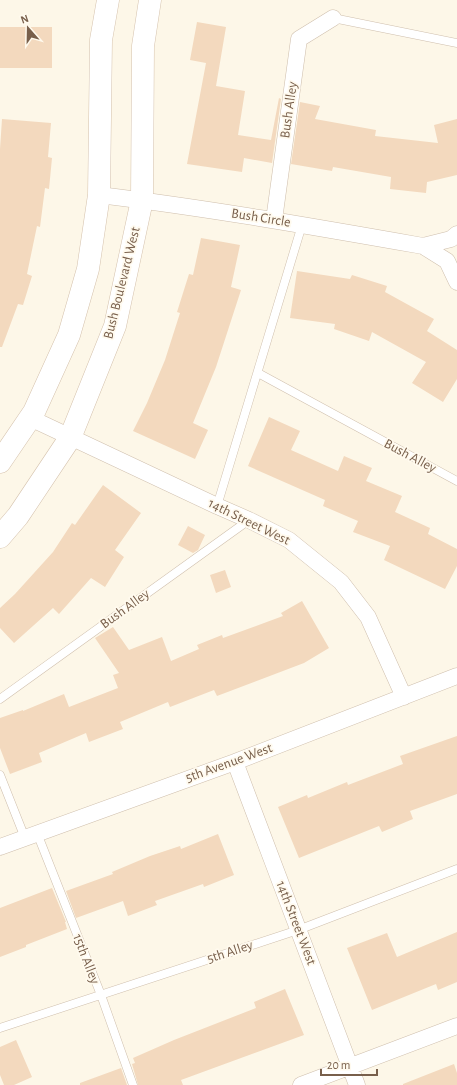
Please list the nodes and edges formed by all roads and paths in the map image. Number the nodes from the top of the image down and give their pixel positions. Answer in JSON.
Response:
{"nodes":[{"id":1,"x":108,"y":0,"type":"edge"},
{"id":2,"x":150,"y":0,"type":"edge"},
{"id":3,"x":333,"y":18,"type":"joint"},
{"id":4,"x":457,"y":43,"type":"edge"},
{"id":5,"x":99,"y":195,"type":"junction"},
{"id":6,"x":142,"y":200,"type":"junction"},
{"id":7,"x":274,"y":220,"type":"junction"},
{"id":8,"x":302,"y":225,"type":"junction"},
{"id":9,"x":457,"y":234,"type":"edge"},
{"id":10,"x":422,"y":246,"type":"junction"},
{"id":11,"x":457,"y":282,"type":"edge"},
{"id":12,"x":258,"y":373,"type":"junction"},
{"id":13,"x":30,"y":418,"type":"junction"},
{"id":14,"x":70,"y":438,"type":"junction"},
{"id":15,"x":0,"y":462,"type":"edge"},
{"id":16,"x":457,"y":481,"type":"edge"},
{"id":17,"x":217,"y":506,"type":"junction"},
{"id":18,"x":249,"y":520,"type":"junction"},
{"id":19,"x":0,"y":537,"type":"edge"},
{"id":20,"x":457,"y":676,"type":"edge"},
{"id":21,"x":404,"y":697,"type":"junction"},
{"id":22,"x":0,"y":699,"type":"edge"},
{"id":23,"x":235,"y":762,"type":"junction"},
{"id":24,"x":0,"y":775,"type":"edge"},
{"id":25,"x":31,"y":835,"type":"junction"},
{"id":26,"x":0,"y":847,"type":"edge"},
{"id":27,"x":457,"y":869,"type":"edge"},
{"id":28,"x":298,"y":930,"type":"junction"},
{"id":29,"x":100,"y":995,"type":"junction"},
{"id":30,"x":457,"y":1026,"type":"edge"},
{"id":31,"x":0,"y":1028,"type":"edge"},
{"id":32,"x":350,"y":1066,"type":"junction"},
{"id":33,"x":133,"y":1085,"type":"edge"},
{"id":34,"x":301,"y":1085,"type":"edge"},
{"id":35,"x":357,"y":1085,"type":"edge"}],
"edges":[{"from":1,"to":5,"type":"main road"},
{"from":2,"to":6,"type":"main road","name":"Bush Boulevard West"},
{"from":3,"to":4,"type":"lane"},
{"from":3,"to":7,"type":"street","name":"Bush Alley"},
{"from":5,"to":6,"type":"street","name":"Bush Circle"},
{"from":5,"to":13,"type":"main road"},
{"from":6,"to":7,"type":"street","name":"Bush Circle"},
{"from":6,"to":14,"type":"main road","name":"Bush Boulevard West"},
{"from":7,"to":8,"type":"street","name":"Bush Circle"},
{"from":8,"to":10,"type":"street","name":"Bush Circle"},
{"from":8,"to":12,"type":"lane"},
{"from":9,"to":10,"type":"street","name":"Bush Circle"},
{"from":10,"to":11,"type":"street","name":"Bush Circle"},
{"from":12,"to":16,"type":"lane","name":"Bush Alley"},
{"from":12,"to":17,"type":"lane"},
{"from":13,"to":14,"type":"street","name":"14th Street West"},
{"from":13,"to":15,"type":"main road"},
{"from":14,"to":17,"type":"street","name":"14th Street West"},
{"from":14,"to":19,"type":"main road","name":"Bush Boulevard West"},
{"from":17,"to":18,"type":"street","name":"14th Street West"},
{"from":18,"to":21,"type":"street","name":"14th Street West"},
{"from":18,"to":22,"type":"lane","name":"Bush Alley"},
{"from":20,"to":21,"type":"street","name":"5th Avenue West"},
{"from":21,"to":23,"type":"street","name":"5th Avenue West"},
{"from":23,"to":25,"type":"street","name":"5th Avenue West"},
{"from":23,"to":28,"type":"street","name":"14th Street West"},
{"from":24,"to":25,"type":"lane"},
{"from":25,"to":26,"type":"street","name":"5th Avenue West"},
{"from":25,"to":29,"type":"lane","name":"15th Alley"},
{"from":27,"to":28,"type":"lane","name":"5th Alley"},
{"from":28,"to":29,"type":"lane","name":"5th Alley"},
{"from":28,"to":32,"type":"street","name":"14th Street West"},
{"from":29,"to":31,"type":"lane","name":"5th Alley"},
{"from":29,"to":33,"type":"lane","name":"15th Alley"},
{"from":30,"to":32,"type":"street"},
{"from":32,"to":34,"type":"street"},
{"from":32,"to":35,"type":"street","name":"14th Street West"}]}
